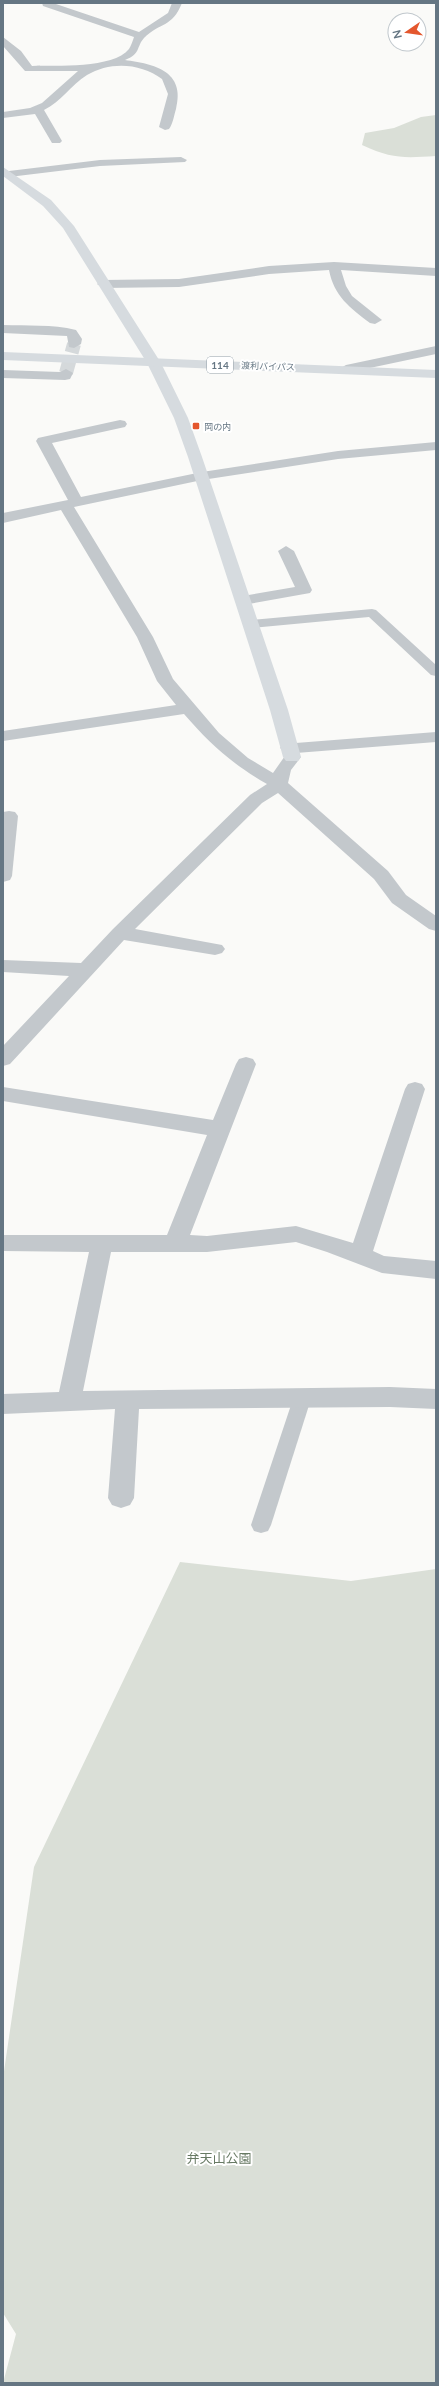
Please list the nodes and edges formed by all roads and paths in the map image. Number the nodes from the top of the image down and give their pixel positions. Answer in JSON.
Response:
{"nodes":[{"id":1,"x":177,"y":3,"type":"edge"},
{"id":2,"x":46,"y":4,"type":"edge"},
{"id":3,"x":106,"y":36,"type":"dead end"},
{"id":4,"x":140,"y":38,"type":"junction"},
{"id":5,"x":3,"y":40,"type":"edge"},
{"id":6,"x":20,"y":57,"type":"junction"},
{"id":7,"x":9,"y":59,"type":"dead end"},
{"id":8,"x":113,"y":62,"type":"junction"},
{"id":9,"x":96,"y":68,"type":"junction"},
{"id":10,"x":37,"y":109,"type":"junction"},
{"id":11,"x":3,"y":116,"type":"edge"},
{"id":12,"x":165,"y":127,"type":"dead end"},
{"id":13,"x":56,"y":140,"type":"dead end"},
{"id":14,"x":181,"y":160,"type":"dead end"},
{"id":15,"x":136,"y":161,"type":"junction"},
{"id":16,"x":6,"y":172,"type":"edge"},
{"id":17,"x":144,"y":176,"type":"dead end"},
{"id":18,"x":334,"y":266,"type":"junction"},
{"id":19,"x":436,"y":272,"type":"edge"},
{"id":20,"x":103,"y":284,"type":"junction"},
{"id":21,"x":375,"y":320,"type":"dead end"},
{"id":22,"x":3,"y":329,"type":"edge"},
{"id":23,"x":74,"y":344,"type":"dead end"},
{"id":24,"x":436,"y":350,"type":"edge"},
{"id":25,"x":3,"y":356,"type":"edge"},
{"id":26,"x":154,"y":363,"type":"junction"},
{"id":27,"x":346,"y":369,"type":"junction"},
{"id":28,"x":66,"y":373,"type":"dead end"},
{"id":29,"x":3,"y":374,"type":"edge"},
{"id":30,"x":436,"y":374,"type":"edge"},
{"id":31,"x":120,"y":424,"type":"dead end"},
{"id":32,"x":436,"y":446,"type":"edge"},
{"id":33,"x":202,"y":476,"type":"junction"},
{"id":34,"x":124,"y":479,"type":"dead end"},
{"id":35,"x":71,"y":501,"type":"junction"},
{"id":36,"x":3,"y":518,"type":"edge"},
{"id":37,"x":286,"y":552,"type":"dead end"},
{"id":38,"x":243,"y":600,"type":"junction"},
{"id":39,"x":251,"y":624,"type":"junction"},
{"id":40,"x":436,"y":672,"type":"edge"},
{"id":41,"x":188,"y":708,"type":"junction"},
{"id":42,"x":3,"y":736,"type":"edge"},
{"id":43,"x":436,"y":737,"type":"edge"},
{"id":44,"x":290,"y":752,"type":"junction"},
{"id":45,"x":279,"y":784,"type":"junction"},
{"id":46,"x":9,"y":816,"type":"dead end"},
{"id":47,"x":3,"y":876,"type":"edge"},
{"id":48,"x":436,"y":925,"type":"edge"},
{"id":49,"x":120,"y":933,"type":"junction"},
{"id":50,"x":215,"y":949,"type":"dead end"},
{"id":51,"x":3,"y":966,"type":"edge"},
{"id":52,"x":87,"y":970,"type":"junction"},
{"id":53,"x":3,"y":1059,"type":"edge"},
{"id":54,"x":246,"y":1064,"type":"dead end"},
{"id":55,"x":415,"y":1089,"type":"dead end"},
{"id":56,"x":3,"y":1094,"type":"edge"},
{"id":57,"x":220,"y":1129,"type":"junction"},
{"id":58,"x":3,"y":1243,"type":"edge"},
{"id":59,"x":102,"y":1243,"type":"junction"},
{"id":60,"x":175,"y":1244,"type":"junction"},
{"id":61,"x":360,"y":1255,"type":"junction"},
{"id":62,"x":436,"y":1270,"type":"edge"},
{"id":63,"x":128,"y":1399,"type":"junction"},
{"id":64,"x":302,"y":1399,"type":"junction"},
{"id":65,"x":436,"y":1399,"type":"edge"},
{"id":66,"x":69,"y":1401,"type":"junction"},
{"id":67,"x":3,"y":1404,"type":"edge"},
{"id":68,"x":121,"y":1498,"type":"dead end"},
{"id":69,"x":260,"y":1526,"type":"dead end"}],
"edges":[{"from":1,"to":4,"type":"street"},
{"from":2,"to":4,"type":"street"},
{"from":3,"to":4,"type":"street"},
{"from":4,"to":8,"type":"street"},
{"from":5,"to":6,"type":"street"},
{"from":6,"to":7,"type":"street"},
{"from":6,"to":9,"type":"street"},
{"from":8,"to":9,"type":"street"},
{"from":8,"to":12,"type":"street"},
{"from":9,"to":10,"type":"street"},
{"from":10,"to":11,"type":"street"},
{"from":10,"to":13,"type":"street"},
{"from":14,"to":15,"type":"street"},
{"from":15,"to":16,"type":"street"},
{"from":15,"to":17,"type":"street"},
{"from":16,"to":20,"type":"main road"},
{"from":18,"to":19,"type":"street"},
{"from":18,"to":20,"type":"street"},
{"from":18,"to":21,"type":"street"},
{"from":20,"to":26,"type":"main road"},
{"from":22,"to":23,"type":"street"},
{"from":24,"to":27,"type":"street"},
{"from":25,"to":26,"type":"main road","name":"渡利バイパス","number":"114"},
{"from":26,"to":27,"type":"main road","name":"渡利バイパス","number":"114"},
{"from":26,"to":33,"type":"main road"},
{"from":27,"to":30,"type":"main road","name":"渡利バイパス","number":"114"},
{"from":28,"to":29,"type":"street"},
{"from":31,"to":35,"type":"street"},
{"from":32,"to":33,"type":"street"},
{"from":33,"to":35,"type":"street"},
{"from":33,"to":38,"type":"main road"},
{"from":34,"to":35,"type":"street"},
{"from":35,"to":36,"type":"street"},
{"from":35,"to":41,"type":"street"},
{"from":37,"to":38,"type":"street"},
{"from":38,"to":39,"type":"main road"},
{"from":39,"to":40,"type":"lane"},
{"from":39,"to":44,"type":"main road"},
{"from":41,"to":42,"type":"street"},
{"from":41,"to":45,"type":"street"},
{"from":43,"to":44,"type":"street"},
{"from":44,"to":45,"type":"street"},
{"from":45,"to":48,"type":"street"},
{"from":45,"to":49,"type":"street"},
{"from":46,"to":47,"type":"street"},
{"from":49,"to":50,"type":"street"},
{"from":49,"to":52,"type":"street"},
{"from":51,"to":52,"type":"street"},
{"from":52,"to":53,"type":"street"},
{"from":54,"to":57,"type":"street"},
{"from":55,"to":61,"type":"street"},
{"from":56,"to":57,"type":"street"},
{"from":57,"to":60,"type":"street"},
{"from":58,"to":59,"type":"street"},
{"from":59,"to":60,"type":"street"},
{"from":59,"to":66,"type":"street"},
{"from":60,"to":61,"type":"street"},
{"from":61,"to":62,"type":"street"},
{"from":63,"to":64,"type":"street"},
{"from":63,"to":66,"type":"street"},
{"from":63,"to":68,"type":"street"},
{"from":64,"to":65,"type":"street"},
{"from":64,"to":69,"type":"lane"},
{"from":66,"to":67,"type":"street"}]}
